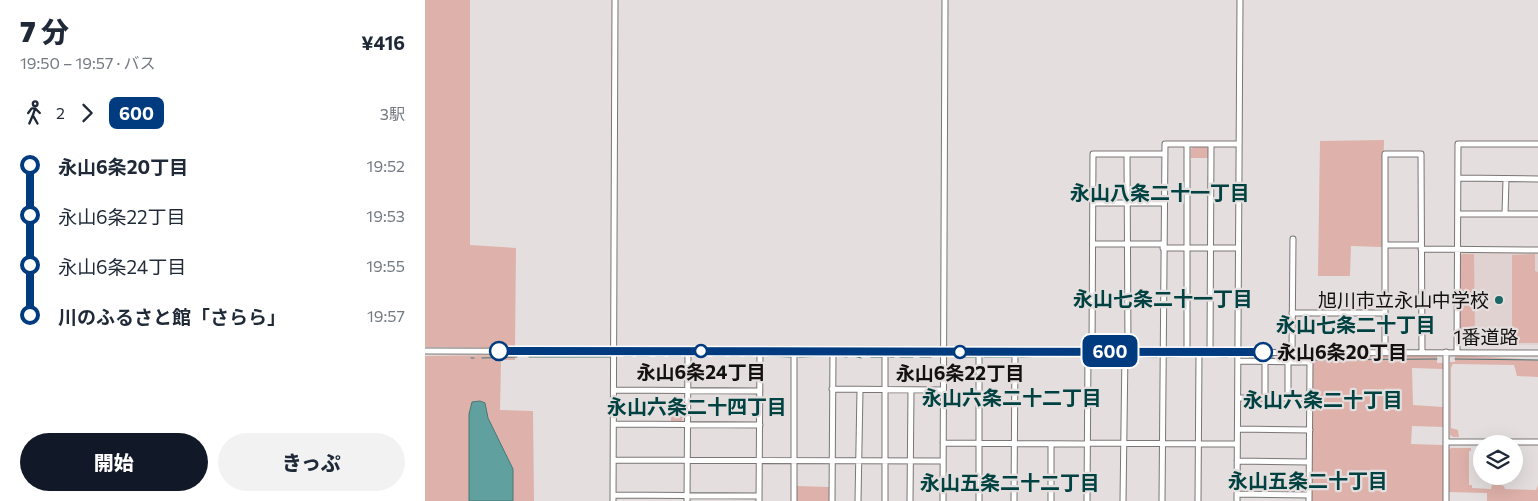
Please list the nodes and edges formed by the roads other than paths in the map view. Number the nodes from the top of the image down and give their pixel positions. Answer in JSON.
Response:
{"nodes":[{"id":1,"x":615,"y":0,"type":"edge"},
{"id":2,"x":945,"y":0,"type":"edge"},
{"id":3,"x":1239,"y":0,"type":"edge"},
{"id":4,"x":1187,"y":144,"type":"junction"},
{"id":5,"x":1211,"y":144,"type":"junction"},
{"id":6,"x":1239,"y":144,"type":"junction"},
{"id":7,"x":1538,"y":144,"type":"edge"},
{"id":8,"x":1127,"y":154,"type":"junction"},
{"id":9,"x":1163,"y":154,"type":"junction"},
{"id":10,"x":1458,"y":178,"type":"junction"},
{"id":11,"x":1506,"y":179,"type":"junction"},
{"id":12,"x":1538,"y":179,"type":"edge"},
{"id":13,"x":1093,"y":203,"type":"junction"},
{"id":14,"x":1127,"y":203,"type":"junction"},
{"id":15,"x":1163,"y":203,"type":"junction"},
{"id":16,"x":1458,"y":214,"type":"junction"},
{"id":17,"x":1505,"y":214,"type":"junction"},
{"id":18,"x":1538,"y":214,"type":"edge"},
{"id":19,"x":1293,"y":238,"type":"dead end"},
{"id":20,"x":1093,"y":244,"type":"junction"},
{"id":21,"x":1127,"y":244,"type":"junction"},
{"id":22,"x":1385,"y":245,"type":"junction"},
{"id":23,"x":1163,"y":246,"type":"junction"},
{"id":24,"x":1421,"y":247,"type":"junction"},
{"id":25,"x":1187,"y":248,"type":"junction"},
{"id":26,"x":1211,"y":248,"type":"junction"},
{"id":27,"x":1238,"y":248,"type":"junction"},
{"id":28,"x":1458,"y":250,"type":"junction"},
{"id":29,"x":1538,"y":250,"type":"edge"},
{"id":30,"x":1292,"y":312,"type":"junction"},
{"id":31,"x":1385,"y":313,"type":"junction"},
{"id":32,"x":425,"y":351,"type":"edge"},
{"id":33,"x":1015,"y":351,"type":"junction"},
{"id":34,"x":1090,"y":351,"type":"junction"},
{"id":35,"x":1126,"y":351,"type":"junction"},
{"id":36,"x":1163,"y":351,"type":"junction"},
{"id":37,"x":1187,"y":351,"type":"junction"},
{"id":38,"x":1199,"y":351,"type":"junction"},
{"id":39,"x":1210,"y":351,"type":"junction"},
{"id":40,"x":614,"y":352,"type":"junction"},
{"id":41,"x":688,"y":352,"type":"junction"},
{"id":42,"x":760,"y":352,"type":"junction"},
{"id":43,"x":794,"y":352,"type":"junction"},
{"id":44,"x":833,"y":352,"type":"junction"},
{"id":45,"x":885,"y":352,"type":"junction"},
{"id":46,"x":943,"y":352,"type":"junction"},
{"id":47,"x":979,"y":352,"type":"junction"},
{"id":48,"x":1238,"y":352,"type":"junction"},
{"id":49,"x":1292,"y":352,"type":"junction"},
{"id":50,"x":1385,"y":352,"type":"junction"},
{"id":51,"x":1422,"y":352,"type":"junction"},
{"id":52,"x":1446,"y":352,"type":"junction"},
{"id":53,"x":1457,"y":352,"type":"junction"},
{"id":54,"x":1538,"y":352,"type":"edge"},
{"id":55,"x":1238,"y":361,"type":"junction"},
{"id":56,"x":1265,"y":362,"type":"junction"},
{"id":57,"x":1288,"y":362,"type":"junction"},
{"id":58,"x":832,"y":389,"type":"junction"},
{"id":59,"x":614,"y":390,"type":"junction"},
{"id":60,"x":688,"y":390,"type":"junction"},
{"id":61,"x":860,"y":390,"type":"junction"},
{"id":62,"x":885,"y":390,"type":"junction"},
{"id":63,"x":911,"y":390,"type":"junction"},
{"id":64,"x":943,"y":390,"type":"junction"},
{"id":65,"x":760,"y":391,"type":"junction"},
{"id":66,"x":1238,"y":398,"type":"junction"},
{"id":67,"x":1265,"y":398,"type":"junction"},
{"id":68,"x":1310,"y":398,"type":"junction"},
{"id":69,"x":1288,"y":399,"type":"junction"},
{"id":70,"x":614,"y":424,"type":"junction"},
{"id":71,"x":687,"y":425,"type":"junction"},
{"id":72,"x":760,"y":425,"type":"junction"},
{"id":73,"x":1238,"y":429,"type":"junction"},
{"id":74,"x":1310,"y":430,"type":"junction"},
{"id":75,"x":943,"y":442,"type":"junction"},
{"id":76,"x":1446,"y":442,"type":"junction"},
{"id":77,"x":1538,"y":442,"type":"edge"},
{"id":78,"x":979,"y":443,"type":"junction"},
{"id":79,"x":1014,"y":443,"type":"junction"},
{"id":80,"x":1087,"y":443,"type":"junction"},
{"id":81,"x":1124,"y":443,"type":"junction"},
{"id":82,"x":1162,"y":443,"type":"junction"},
{"id":83,"x":1051,"y":444,"type":"junction"},
{"id":84,"x":1199,"y":444,"type":"junction"},
{"id":85,"x":1237,"y":444,"type":"junction"},
{"id":86,"x":614,"y":460,"type":"junction"},
{"id":87,"x":687,"y":460,"type":"junction"},
{"id":88,"x":760,"y":461,"type":"junction"},
{"id":89,"x":794,"y":461,"type":"junction"},
{"id":90,"x":832,"y":461,"type":"junction"},
{"id":91,"x":1237,"y":461,"type":"junction"},
{"id":92,"x":859,"y":462,"type":"junction"},
{"id":93,"x":884,"y":462,"type":"junction"},
{"id":94,"x":910,"y":462,"type":"junction"},
{"id":95,"x":943,"y":462,"type":"junction"},
{"id":96,"x":1309,"y":462,"type":"junction"},
{"id":97,"x":1237,"y":494,"type":"junction"},
{"id":98,"x":613,"y":495,"type":"junction"},
{"id":99,"x":1309,"y":495,"type":"junction"},
{"id":100,"x":687,"y":498,"type":"edge"},
{"id":101,"x":759,"y":498,"type":"edge"},
{"id":102,"x":613,"y":501,"type":"edge"},
{"id":103,"x":795,"y":501,"type":"edge"},
{"id":104,"x":832,"y":501,"type":"edge"},
{"id":105,"x":859,"y":501,"type":"edge"},
{"id":106,"x":885,"y":501,"type":"edge"},
{"id":107,"x":910,"y":501,"type":"edge"},
{"id":108,"x":943,"y":501,"type":"edge"},
{"id":109,"x":979,"y":501,"type":"edge"},
{"id":110,"x":1014,"y":501,"type":"edge"},
{"id":111,"x":1051,"y":501,"type":"edge"},
{"id":112,"x":1087,"y":501,"type":"edge"},
{"id":113,"x":1123,"y":501,"type":"edge"},
{"id":114,"x":1162,"y":501,"type":"edge"},
{"id":115,"x":1199,"y":501,"type":"edge"},
{"id":116,"x":1237,"y":501,"type":"edge"},
{"id":117,"x":1309,"y":501,"type":"edge"},
{"id":118,"x":1446,"y":501,"type":"edge"}],
"edges":[{"from":1,"to":40,"type":"street"},
{"from":2,"to":46,"type":"street"},
{"from":3,"to":6,"type":"street"},
{"from":4,"to":5,"type":"street"},
{"from":4,"to":9,"type":"street"},
{"from":4,"to":25,"type":"street"},
{"from":5,"to":6,"type":"street"},
{"from":5,"to":26,"type":"street"},
{"from":6,"to":27,"type":"street"},
{"from":7,"to":10,"type":"street"},
{"from":8,"to":9,"type":"street"},
{"from":8,"to":13,"type":"street"},
{"from":8,"to":14,"type":"street"},
{"from":9,"to":15,"type":"street"},
{"from":10,"to":11,"type":"street"},
{"from":10,"to":16,"type":"street"},
{"from":11,"to":12,"type":"street"},
{"from":11,"to":17,"type":"street"},
{"from":13,"to":14,"type":"street"},
{"from":13,"to":20,"type":"street"},
{"from":14,"to":15,"type":"street"},
{"from":14,"to":21,"type":"street"},
{"from":15,"to":23,"type":"street"},
{"from":16,"to":17,"type":"street"},
{"from":16,"to":28,"type":"street"},
{"from":17,"to":18,"type":"street"},
{"from":19,"to":30,"type":"street"},
{"from":20,"to":21,"type":"street"},
{"from":20,"to":34,"type":"street"},
{"from":21,"to":23,"type":"street"},
{"from":21,"to":35,"type":"street"},
{"from":22,"to":24,"type":"street"},
{"from":22,"to":24,"type":"street"},
{"from":22,"to":31,"type":"street"},
{"from":23,"to":25,"type":"street"},
{"from":23,"to":36,"type":"street"},
{"from":24,"to":28,"type":"street"},
{"from":24,"to":51,"type":"street"},
{"from":25,"to":26,"type":"street"},
{"from":25,"to":37,"type":"street"},
{"from":26,"to":27,"type":"street"},
{"from":26,"to":39,"type":"street"},
{"from":27,"to":48,"type":"street"},
{"from":28,"to":29,"type":"street"},
{"from":28,"to":53,"type":"street"},
{"from":30,"to":31,"type":"street"},
{"from":30,"to":49,"type":"street"},
{"from":31,"to":50,"type":"street"},
{"from":32,"to":40,"type":"street","name":"1番道路"},
{"from":33,"to":34,"type":"street","name":"1番道路"},
{"from":33,"to":47,"type":"street","name":"1番道路"},
{"from":33,"to":79,"type":"street"},
{"from":34,"to":35,"type":"street","name":"1番道路"},
{"from":34,"to":80,"type":"street"},
{"from":35,"to":36,"type":"street","name":"1番道路"},
{"from":35,"to":81,"type":"street"},
{"from":36,"to":37,"type":"street","name":"1番道路"},
{"from":36,"to":82,"type":"street"},
{"from":37,"to":38,"type":"street","name":"1番道路"},
{"from":38,"to":39,"type":"street","name":"1番道路"},
{"from":38,"to":84,"type":"street"},
{"from":39,"to":48,"type":"street","name":"1番道路"},
{"from":40,"to":41,"type":"street","name":"1番道路"},
{"from":40,"to":59,"type":"street"},
{"from":41,"to":42,"type":"street","name":"1番道路"},
{"from":41,"to":60,"type":"street"},
{"from":42,"to":43,"type":"street","name":"1番道路"},
{"from":42,"to":65,"type":"street"},
{"from":43,"to":44,"type":"street","name":"1番道路"},
{"from":43,"to":89,"type":"street"},
{"from":44,"to":45,"type":"street","name":"1番道路"},
{"from":44,"to":58,"type":"street"},
{"from":45,"to":46,"type":"street","name":"1番道路"},
{"from":45,"to":62,"type":"street"},
{"from":46,"to":47,"type":"street","name":"1番道路"},
{"from":46,"to":64,"type":"street"},
{"from":47,"to":78,"type":"street"},
{"from":48,"to":49,"type":"street","name":"1番道路"},
{"from":48,"to":55,"type":"street"},
{"from":49,"to":50,"type":"street","name":"1番道路"},
{"from":50,"to":51,"type":"street","name":"1番道路"},
{"from":51,"to":52,"type":"street","name":"1番道路"},
{"from":52,"to":53,"type":"street","name":"1番道路"},
{"from":52,"to":76,"type":"street"},
{"from":53,"to":54,"type":"street","name":"1番道路"},
{"from":55,"to":56,"type":"street"},
{"from":55,"to":66,"type":"street"},
{"from":56,"to":57,"type":"street"},
{"from":56,"to":67,"type":"street"},
{"from":57,"to":68,"type":"street"},
{"from":57,"to":69,"type":"street"},
{"from":58,"to":61,"type":"street"},
{"from":58,"to":90,"type":"street"},
{"from":59,"to":60,"type":"street"},
{"from":59,"to":70,"type":"street"},
{"from":60,"to":65,"type":"street"},
{"from":60,"to":71,"type":"street"},
{"from":61,"to":62,"type":"street"},
{"from":61,"to":92,"type":"street"},
{"from":62,"to":63,"type":"street"},
{"from":62,"to":93,"type":"street"},
{"from":63,"to":64,"type":"street"},
{"from":63,"to":94,"type":"street"},
{"from":64,"to":75,"type":"street"},
{"from":65,"to":72,"type":"street"},
{"from":66,"to":67,"type":"street"},
{"from":66,"to":73,"type":"street"},
{"from":67,"to":69,"type":"street"},
{"from":68,"to":69,"type":"street"},
{"from":68,"to":74,"type":"street"},
{"from":70,"to":71,"type":"street"},
{"from":70,"to":86,"type":"street"},
{"from":71,"to":72,"type":"street"},
{"from":71,"to":87,"type":"street"},
{"from":72,"to":88,"type":"street"},
{"from":73,"to":74,"type":"street"},
{"from":73,"to":85,"type":"street"},
{"from":74,"to":96,"type":"street"},
{"from":75,"to":78,"type":"street"},
{"from":75,"to":95,"type":"street"},
{"from":76,"to":77,"type":"street"},
{"from":76,"to":118,"type":"street"},
{"from":78,"to":79,"type":"street"},
{"from":78,"to":109,"type":"street"},
{"from":79,"to":83,"type":"street"},
{"from":79,"to":110,"type":"street"},
{"from":80,"to":81,"type":"street"},
{"from":80,"to":83,"type":"street"},
{"from":80,"to":112,"type":"street"},
{"from":81,"to":82,"type":"street"},
{"from":81,"to":113,"type":"street"},
{"from":82,"to":84,"type":"street"},
{"from":82,"to":114,"type":"street"},
{"from":83,"to":111,"type":"street"},
{"from":84,"to":85,"type":"street"},
{"from":84,"to":115,"type":"street"},
{"from":85,"to":91,"type":"street"},
{"from":86,"to":87,"type":"street"},
{"from":86,"to":98,"type":"street"},
{"from":87,"to":88,"type":"street"},
{"from":87,"to":100,"type":"street"},
{"from":88,"to":89,"type":"street"},
{"from":88,"to":101,"type":"street"},
{"from":89,"to":90,"type":"street"},
{"from":89,"to":103,"type":"street"},
{"from":90,"to":92,"type":"street"},
{"from":90,"to":104,"type":"street"},
{"from":91,"to":96,"type":"street"},
{"from":91,"to":97,"type":"street"},
{"from":92,"to":93,"type":"street"},
{"from":92,"to":105,"type":"street"},
{"from":93,"to":94,"type":"street"},
{"from":93,"to":106,"type":"street"},
{"from":94,"to":95,"type":"street"},
{"from":94,"to":107,"type":"street"},
{"from":95,"to":108,"type":"street"},
{"from":96,"to":99,"type":"street"},
{"from":97,"to":99,"type":"street"},
{"from":97,"to":116,"type":"street"},
{"from":98,"to":100,"type":"street"},
{"from":98,"to":102,"type":"street"},
{"from":99,"to":117,"type":"street"},
{"from":100,"to":101,"type":"street"}]}
